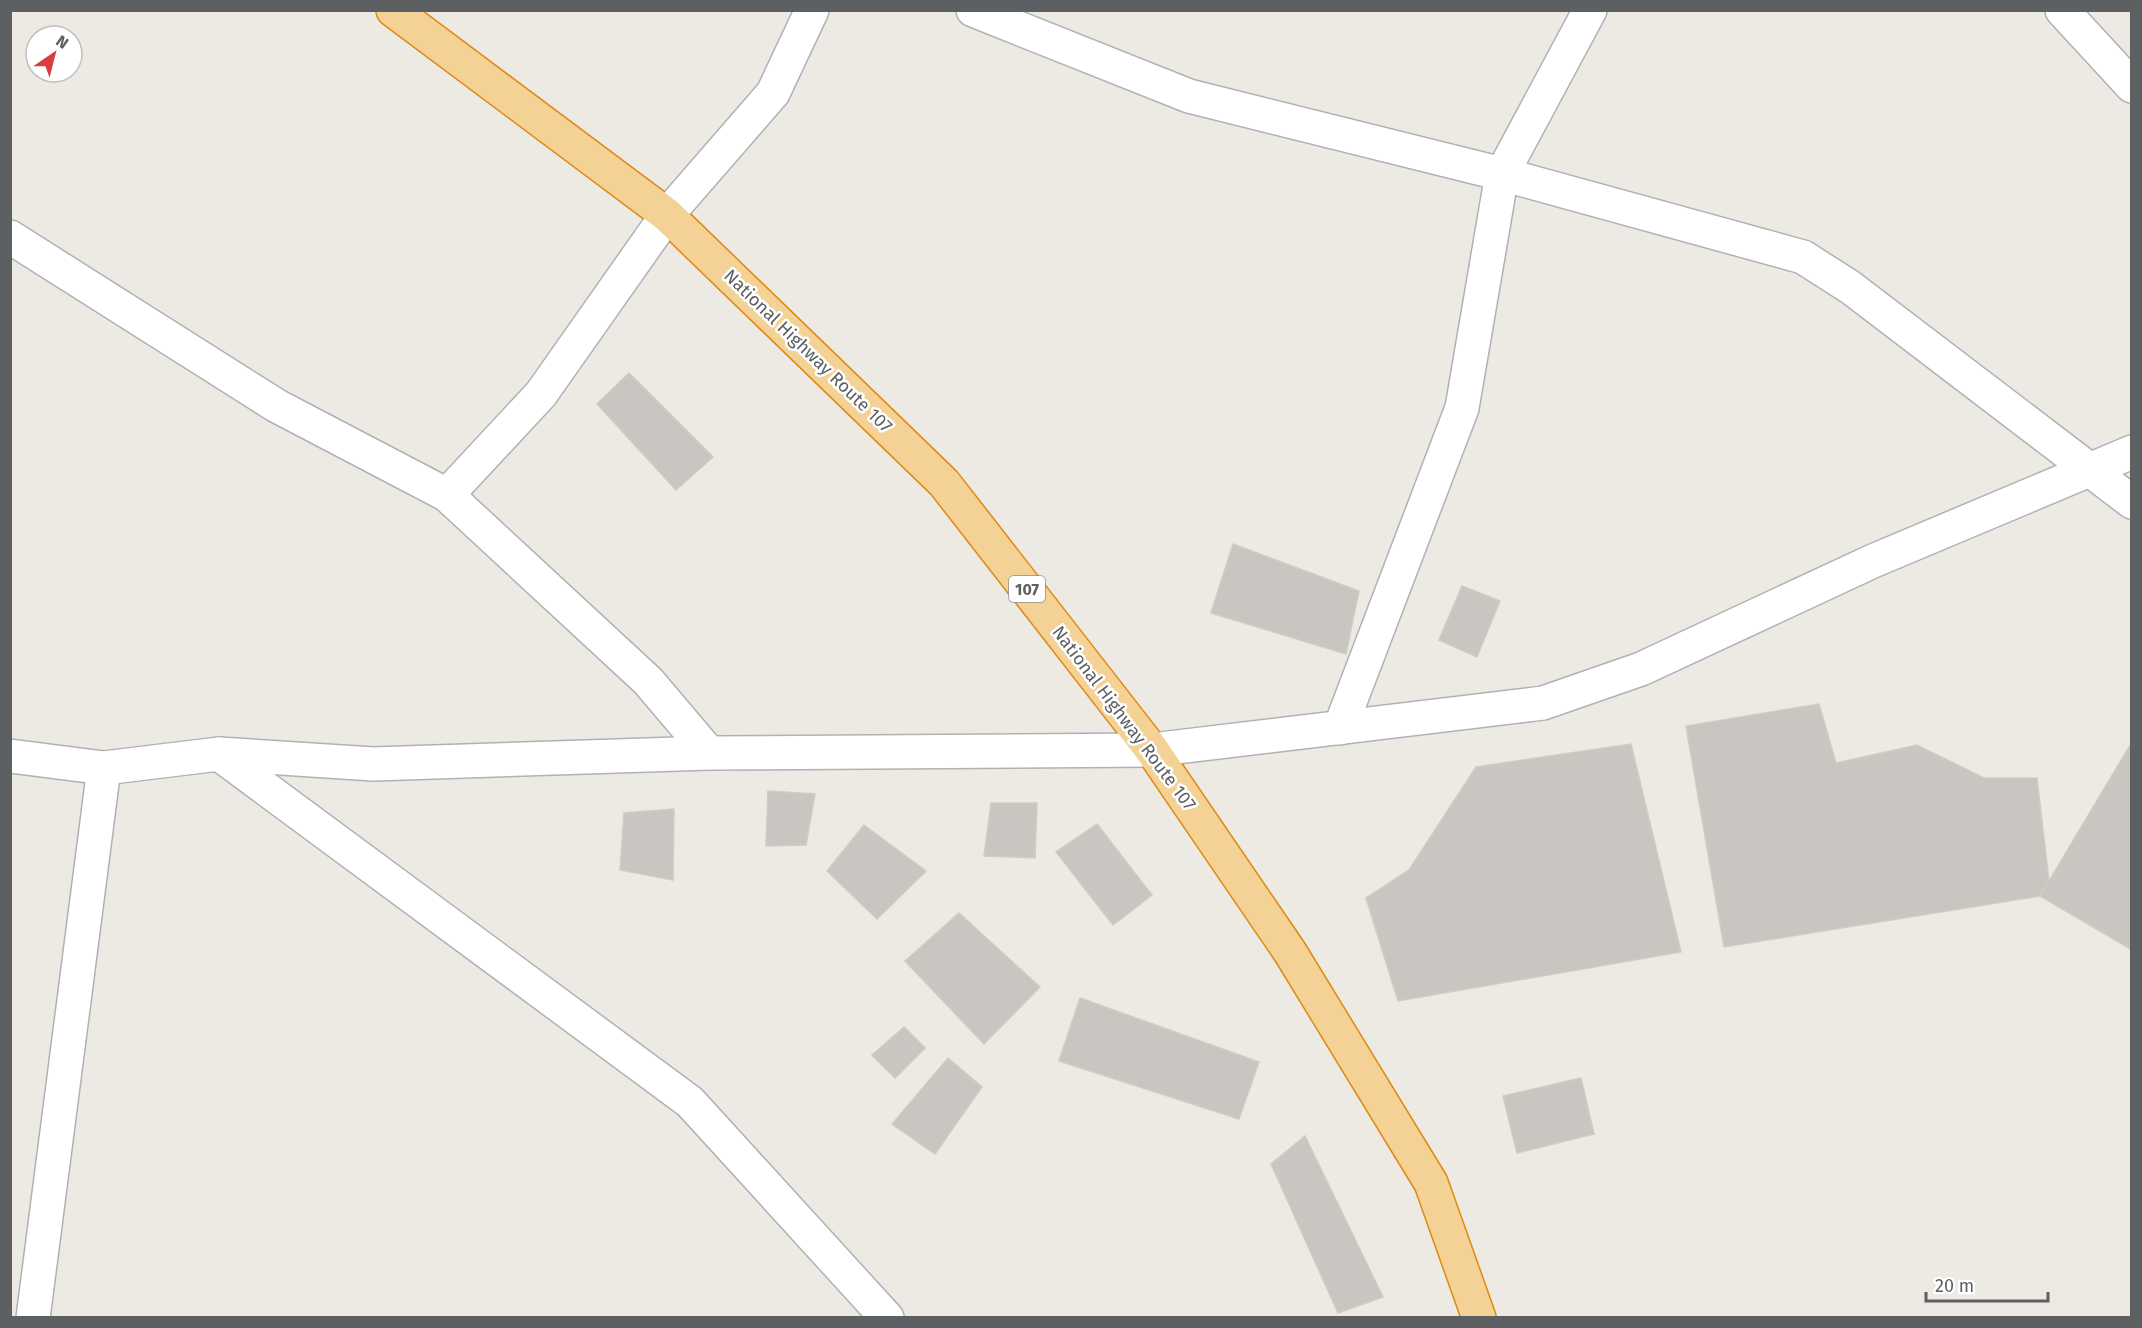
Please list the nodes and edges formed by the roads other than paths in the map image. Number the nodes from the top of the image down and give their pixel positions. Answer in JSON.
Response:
{"nodes":[{"id":1,"x":393,"y":10,"type":"edge"},
{"id":2,"x":812,"y":10,"type":"edge"},
{"id":3,"x":973,"y":10,"type":"edge"},
{"id":4,"x":1590,"y":10,"type":"edge"},
{"id":5,"x":2062,"y":10,"type":"edge"},
{"id":6,"x":2132,"y":86,"type":"edge"},
{"id":7,"x":1502,"y":174,"type":"junction"},
{"id":8,"x":667,"y":215,"type":"junction"},
{"id":9,"x":10,"y":237,"type":"edge"},
{"id":10,"x":2132,"y":452,"type":"edge"},
{"id":11,"x":2090,"y":471,"type":"junction"},
{"id":12,"x":447,"y":495,"type":"junction"},
{"id":13,"x":2132,"y":502,"type":"edge"},
{"id":14,"x":1340,"y":728,"type":"junction"},
{"id":15,"x":1152,"y":750,"type":"junction"},
{"id":16,"x":709,"y":753,"type":"junction"},
{"id":17,"x":219,"y":754,"type":"junction"},
{"id":18,"x":10,"y":756,"type":"edge"},
{"id":19,"x":104,"y":768,"type":"junction"},
{"id":20,"x":33,"y":1317,"type":"edge"},
{"id":21,"x":887,"y":1317,"type":"edge"},
{"id":22,"x":1479,"y":1317,"type":"edge"}],
"edges":[{"from":1,"to":8,"type":"highway","name":"National Highway Route 107","number":"107"},
{"from":2,"to":8,"type":"street"},
{"from":3,"to":7,"type":"street"},
{"from":4,"to":7,"type":"street"},
{"from":5,"to":6,"type":"street"},
{"from":7,"to":11,"type":"street"},
{"from":7,"to":14,"type":"street"},
{"from":8,"to":12,"type":"street"},
{"from":8,"to":15,"type":"highway","name":"National Highway Route 107","number":"107"},
{"from":9,"to":12,"type":"street"},
{"from":10,"to":11,"type":"street"},
{"from":11,"to":13,"type":"street"},
{"from":11,"to":14,"type":"street"},
{"from":12,"to":16,"type":"street"},
{"from":14,"to":15,"type":"street"},
{"from":15,"to":16,"type":"street"},
{"from":15,"to":22,"type":"highway","name":"National Highway Route 107","number":"107"},
{"from":16,"to":17,"type":"street"},
{"from":17,"to":19,"type":"street"},
{"from":17,"to":21,"type":"street"},
{"from":18,"to":19,"type":"street"},
{"from":19,"to":20,"type":"street"}]}
